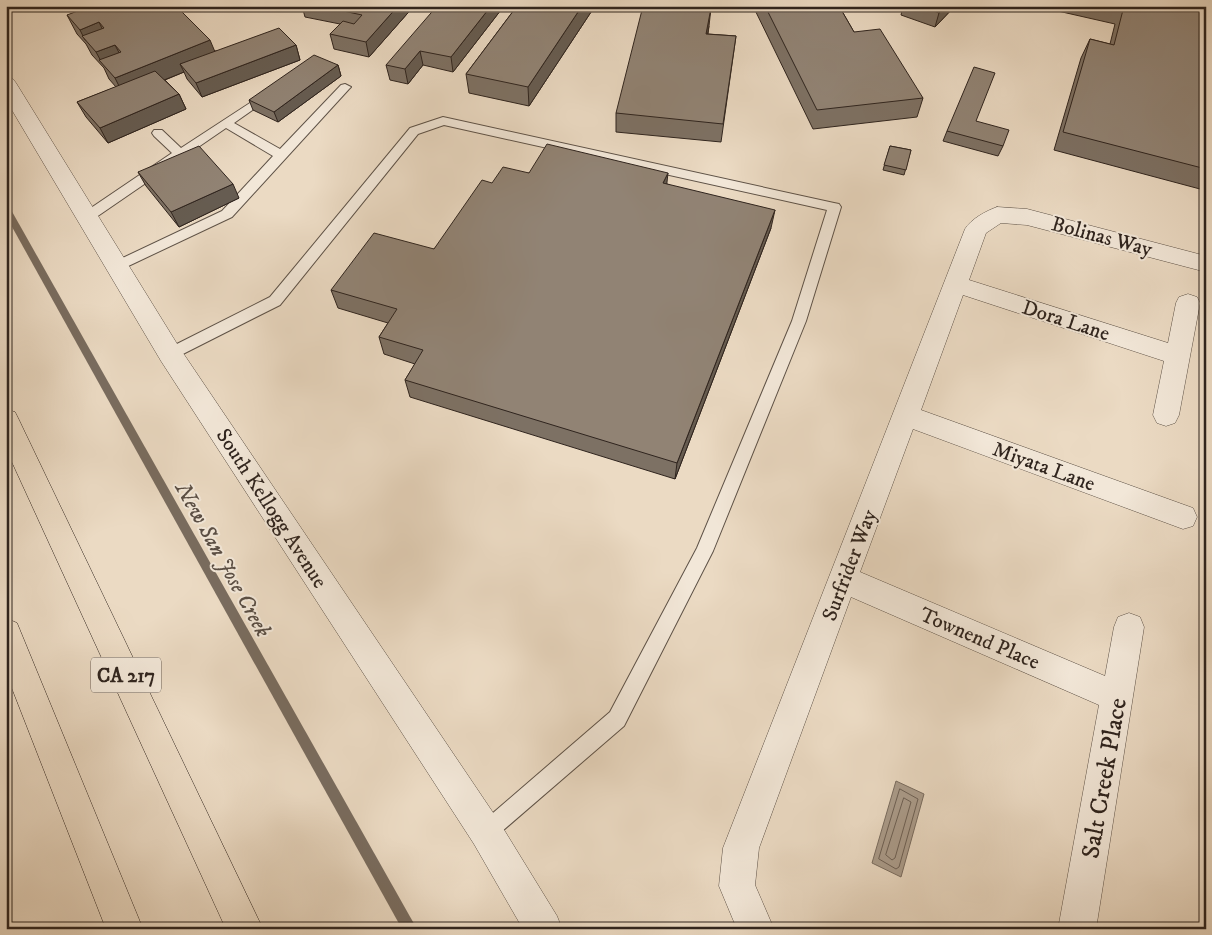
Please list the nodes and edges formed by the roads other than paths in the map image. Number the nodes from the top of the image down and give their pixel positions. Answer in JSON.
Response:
{"nodes":[{"id":1,"x":6,"y":83,"type":"edge"},
{"id":2,"x":281,"y":86,"type":"edge"},
{"id":3,"x":345,"y":87,"type":"dead end"},
{"id":4,"x":226,"y":123,"type":"junction"},
{"id":5,"x":158,"y":133,"type":"dead end"},
{"id":6,"x":180,"y":154,"type":"junction"},
{"id":7,"x":281,"y":154,"type":"junction"},
{"id":8,"x":997,"y":215,"type":"joint"},
{"id":9,"x":88,"y":217,"type":"junction"},
{"id":10,"x":1206,"y":264,"type":"edge"},
{"id":11,"x":117,"y":266,"type":"junction"},
{"id":12,"x":955,"y":284,"type":"junction"},
{"id":13,"x":1188,"y":303,"type":"dead end"},
{"id":14,"x":170,"y":354,"type":"junction"},
{"id":15,"x":1177,"y":356,"type":"junction"},
{"id":16,"x":906,"y":415,"type":"junction"},
{"id":17,"x":1166,"y":415,"type":"dead end"},
{"id":18,"x":6,"y":420,"type":"edge"},
{"id":19,"x":1182,"y":517,"type":"dead end"},
{"id":20,"x":843,"y":579,"type":"junction"},
{"id":21,"x":1129,"y":627,"type":"dead end"},
{"id":22,"x":6,"y":633,"type":"edge"},
{"id":23,"x":1117,"y":697,"type":"junction"},
{"id":24,"x":486,"y":832,"type":"junction"},
{"id":25,"x":753,"y":928,"type":"edge"},
{"id":26,"x":125,"y":929,"type":"edge"},
{"id":27,"x":245,"y":929,"type":"edge"},
{"id":28,"x":544,"y":929,"type":"edge"},
{"id":29,"x":1077,"y":929,"type":"edge"}],
"edges":[{"from":1,"to":9,"type":"street","name":"South Kellogg Avenue"},
{"from":2,"to":4,"type":"lane"},
{"from":3,"to":7,"type":"lane"},
{"from":4,"to":6,"type":"lane"},
{"from":4,"to":7,"type":"lane"},
{"from":5,"to":6,"type":"lane"},
{"from":6,"to":9,"type":"lane"},
{"from":7,"to":11,"type":"lane"},
{"from":8,"to":10,"type":"street","name":"Bolinas Way"},
{"from":8,"to":12,"type":"street","name":"Surfrider Way"},
{"from":9,"to":11,"type":"street","name":"South Kellogg Avenue"},
{"from":11,"to":14,"type":"street","name":"South Kellogg Avenue"},
{"from":12,"to":15,"type":"street","name":"Dora Lane"},
{"from":12,"to":16,"type":"street","name":"Surfrider Way"},
{"from":13,"to":15,"type":"street"},
{"from":14,"to":24,"type":"street","name":"South Kellogg Avenue"},
{"from":14,"to":24,"type":"lane"},
{"from":15,"to":17,"type":"street"},
{"from":16,"to":19,"type":"street","name":"Miyata Lane"},
{"from":16,"to":20,"type":"street","name":"Surfrider Way"},
{"from":18,"to":27,"type":"highway","number":"CA 217"},
{"from":20,"to":23,"type":"street","name":"Townend Place"},
{"from":20,"to":25,"type":"street","name":"Surfrider Way"},
{"from":21,"to":23,"type":"street","name":"Salt Creek Place"},
{"from":22,"to":26,"type":"highway"},
{"from":23,"to":29,"type":"street","name":"Salt Creek Place"},
{"from":24,"to":28,"type":"street","name":"South Kellogg Avenue"}]}
